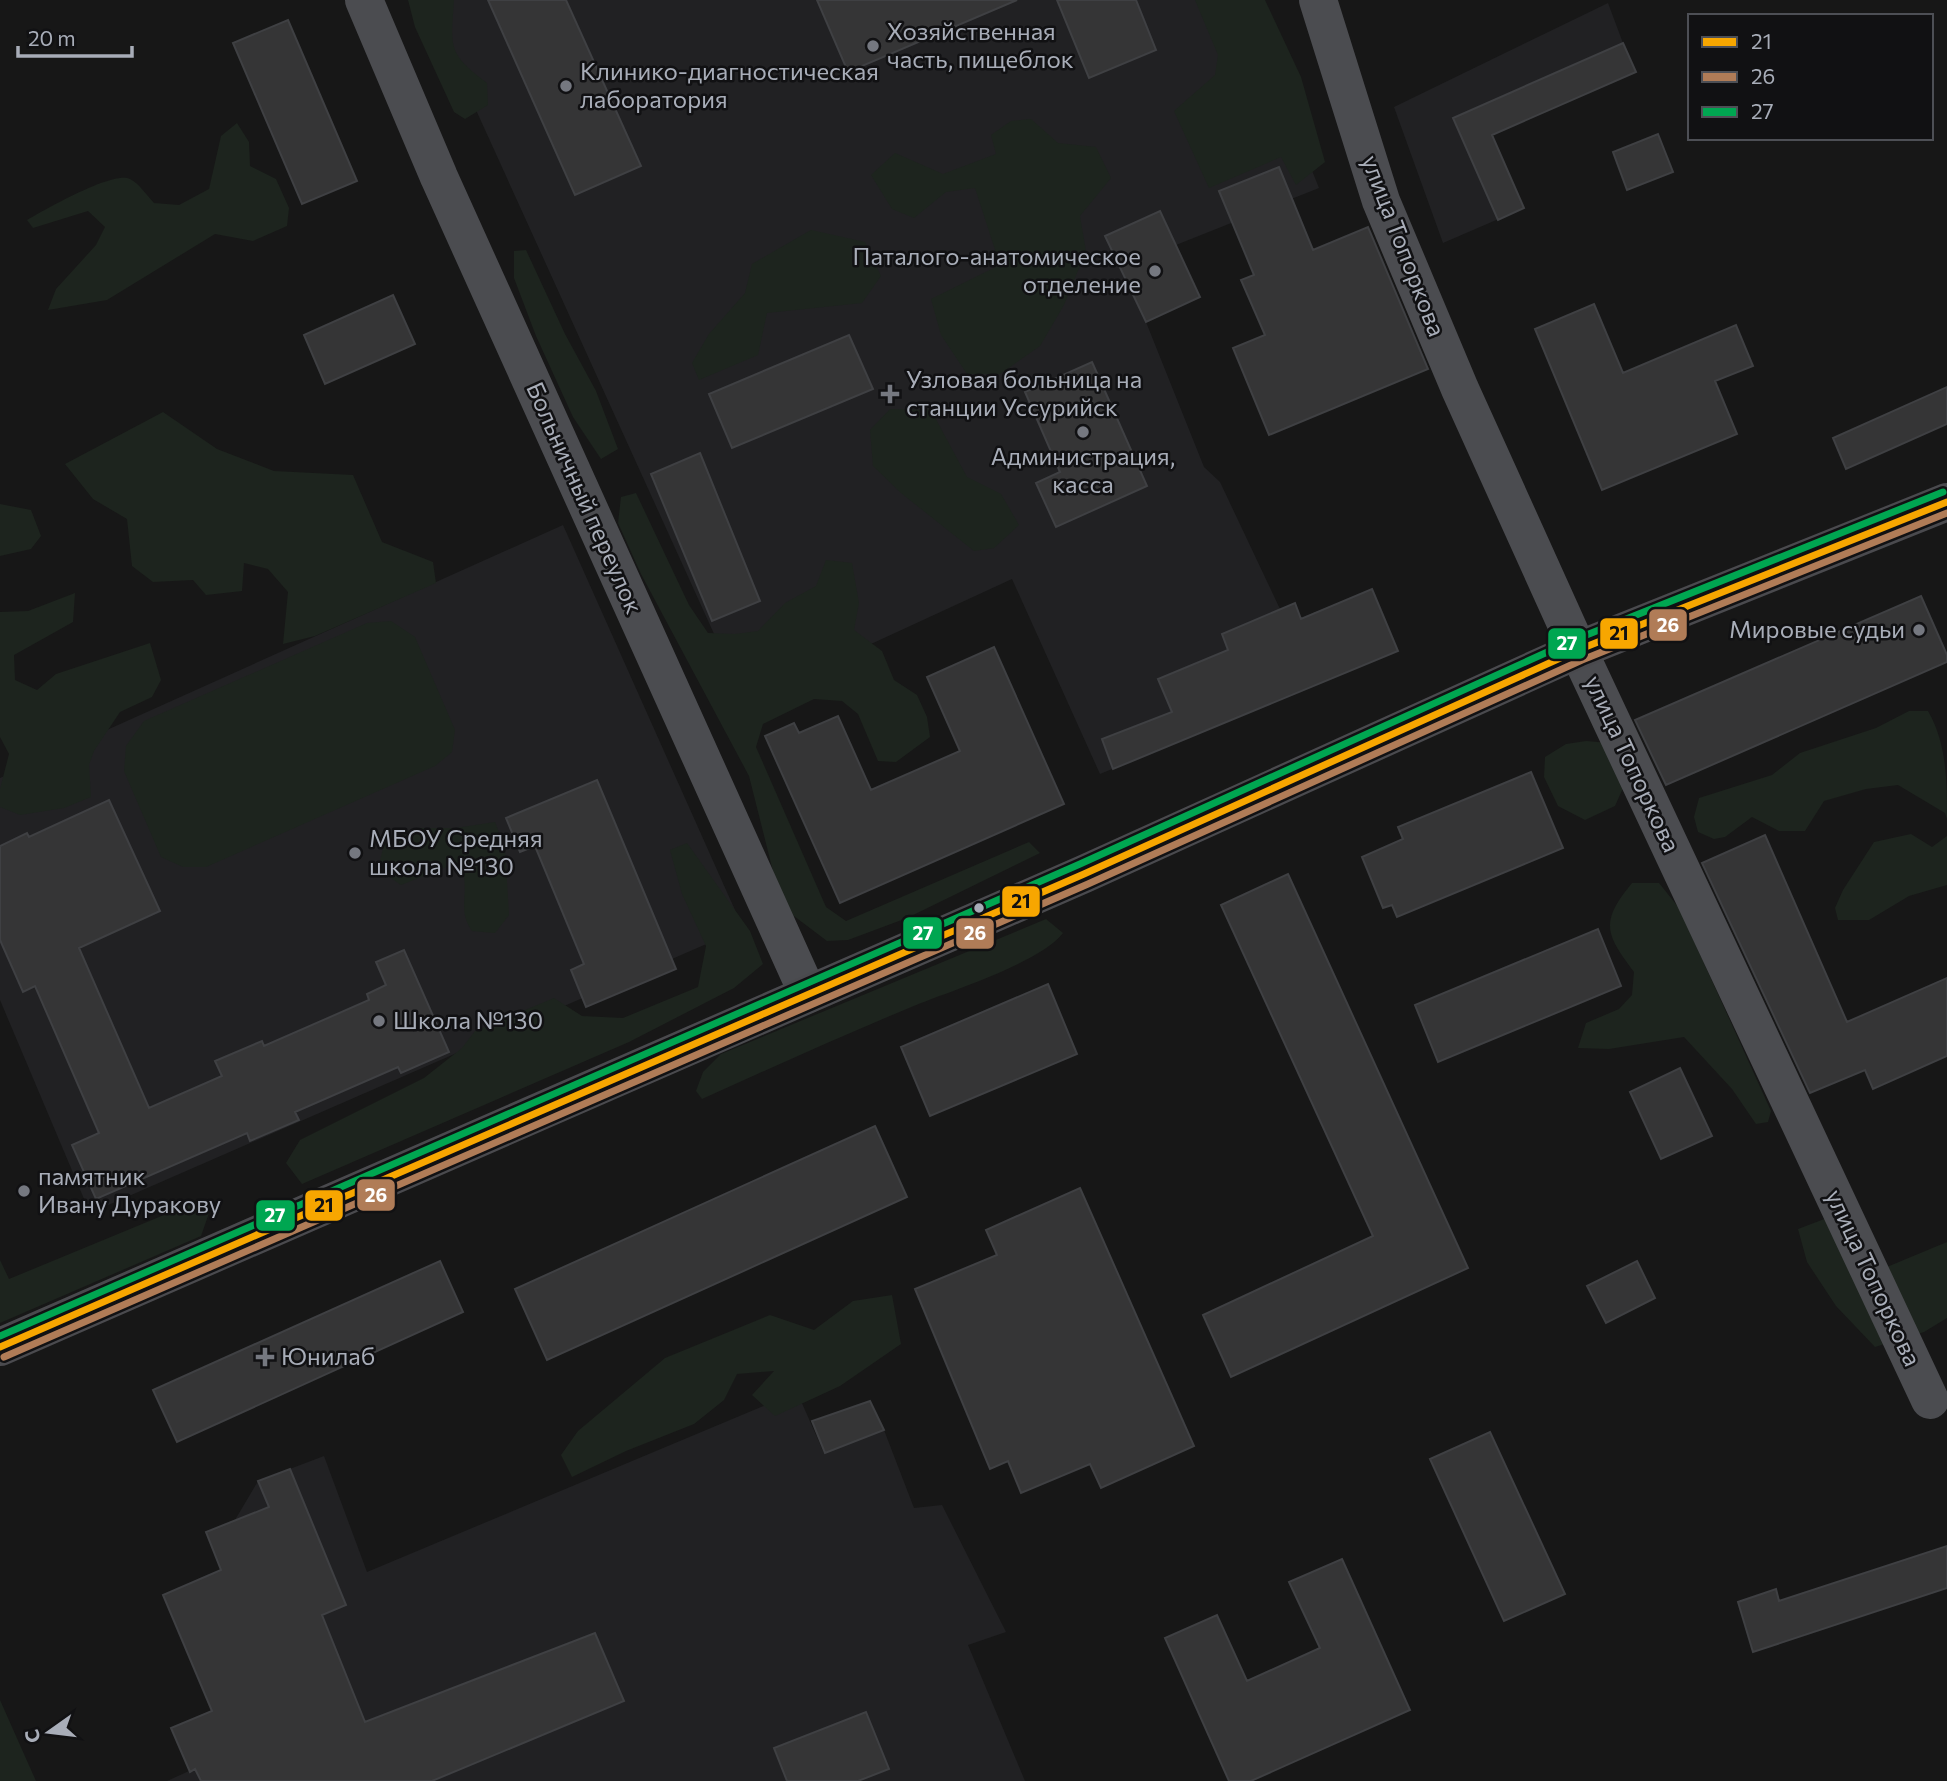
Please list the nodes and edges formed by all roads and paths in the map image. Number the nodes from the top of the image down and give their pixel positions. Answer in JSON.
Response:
{"nodes":[{"id":1,"x":364,"y":0,"type":"edge"},
{"id":2,"x":1325,"y":2,"type":"edge"},
{"id":3,"x":1947,"y":502,"type":"edge"},
{"id":4,"x":1578,"y":650,"type":"junction"},
{"id":5,"x":808,"y":994,"type":"junction"},
{"id":6,"x":0,"y":1347,"type":"edge"},
{"id":7,"x":1930,"y":1400,"type":"dead end"}],
"edges":[{"from":1,"to":5,"type":"street","name":"Больничный переулок"},
{"from":2,"to":4,"type":"street","name":"улица Топоркова"},
{"from":3,"to":4,"type":"main road"},
{"from":4,"to":5,"type":"main road"},
{"from":4,"to":7,"type":"street","name":"улица Топоркова"},
{"from":5,"to":6,"type":"main road"}]}
